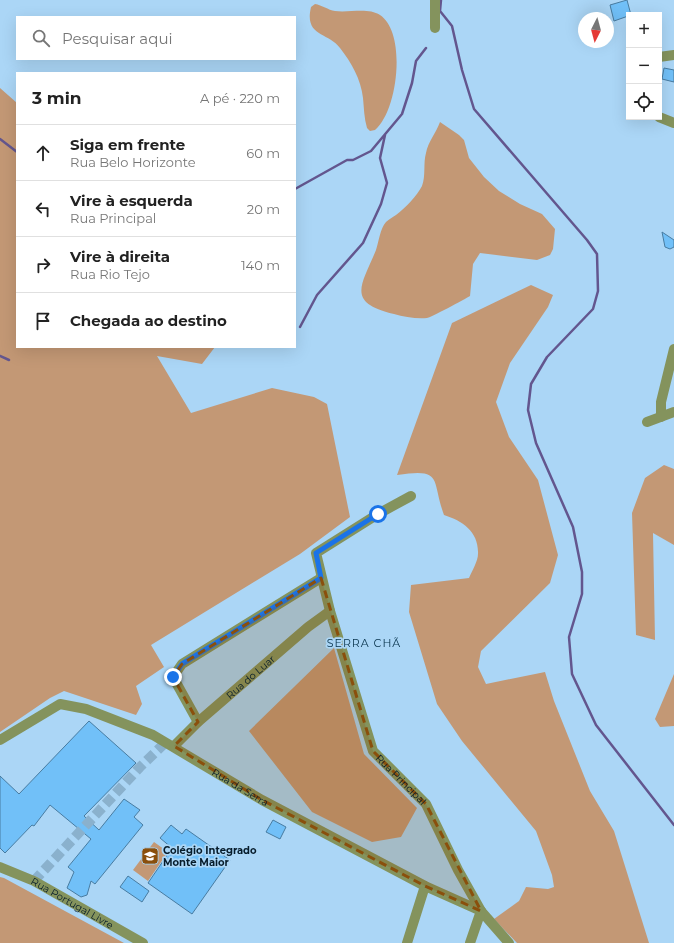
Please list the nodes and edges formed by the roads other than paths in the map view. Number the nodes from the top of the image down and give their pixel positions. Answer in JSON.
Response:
{"nodes":[{"id":1,"x":435,"y":0,"type":"edge"},
{"id":2,"x":435,"y":28,"type":"dead end"},
{"id":3,"x":674,"y":55,"type":"edge"},
{"id":4,"x":662,"y":57,"type":"edge"},
{"id":5,"x":662,"y":118,"type":"edge"},
{"id":6,"x":674,"y":123,"type":"edge"},
{"id":7,"x":674,"y":349,"type":"edge"},
{"id":8,"x":674,"y":412,"type":"edge"},
{"id":9,"x":661,"y":417,"type":"junction"},
{"id":10,"x":647,"y":422,"type":"dead end"},
{"id":11,"x":411,"y":496,"type":"dead end"},
{"id":12,"x":321,"y":578,"type":"junction"},
{"id":13,"x":330,"y":611,"type":"junction"},
{"id":14,"x":198,"y":722,"type":"junction"},
{"id":15,"x":0,"y":740,"type":"edge"},
{"id":16,"x":170,"y":744,"type":"junction"},
{"id":17,"x":0,"y":867,"type":"edge"},
{"id":18,"x":425,"y":886,"type":"junction"},
{"id":19,"x":481,"y":911,"type":"junction"},
{"id":20,"x":143,"y":943,"type":"edge"},
{"id":21,"x":407,"y":943,"type":"edge"},
{"id":22,"x":470,"y":943,"type":"edge"},
{"id":23,"x":509,"y":943,"type":"edge"}],
"edges":[{"from":1,"to":2,"type":"street"},
{"from":3,"to":4,"type":"street"},
{"from":5,"to":6,"type":"street"},
{"from":7,"to":9,"type":"street"},
{"from":8,"to":9,"type":"street"},
{"from":9,"to":10,"type":"street"},
{"from":11,"to":12,"type":"street","name":"Rua Principal"},
{"from":12,"to":13,"type":"street","name":"Rua Principal"},
{"from":12,"to":14,"type":"street"},
{"from":13,"to":14,"type":"street","name":"Rua do Luar"},
{"from":13,"to":19,"type":"street","name":"Rua Principal"},
{"from":14,"to":16,"type":"street","name":"Rua do Luar"},
{"from":15,"to":16,"type":"street","name":"Rua da Serra"},
{"from":16,"to":18,"type":"street","name":"Rua da Serra"},
{"from":17,"to":20,"type":"street","name":"Rua Portugal Livre"},
{"from":18,"to":19,"type":"street","name":"Rua da Serra"},
{"from":18,"to":21,"type":"street"},
{"from":19,"to":22,"type":"street"},
{"from":19,"to":23,"type":"street","name":"Rua Principal"}]}
